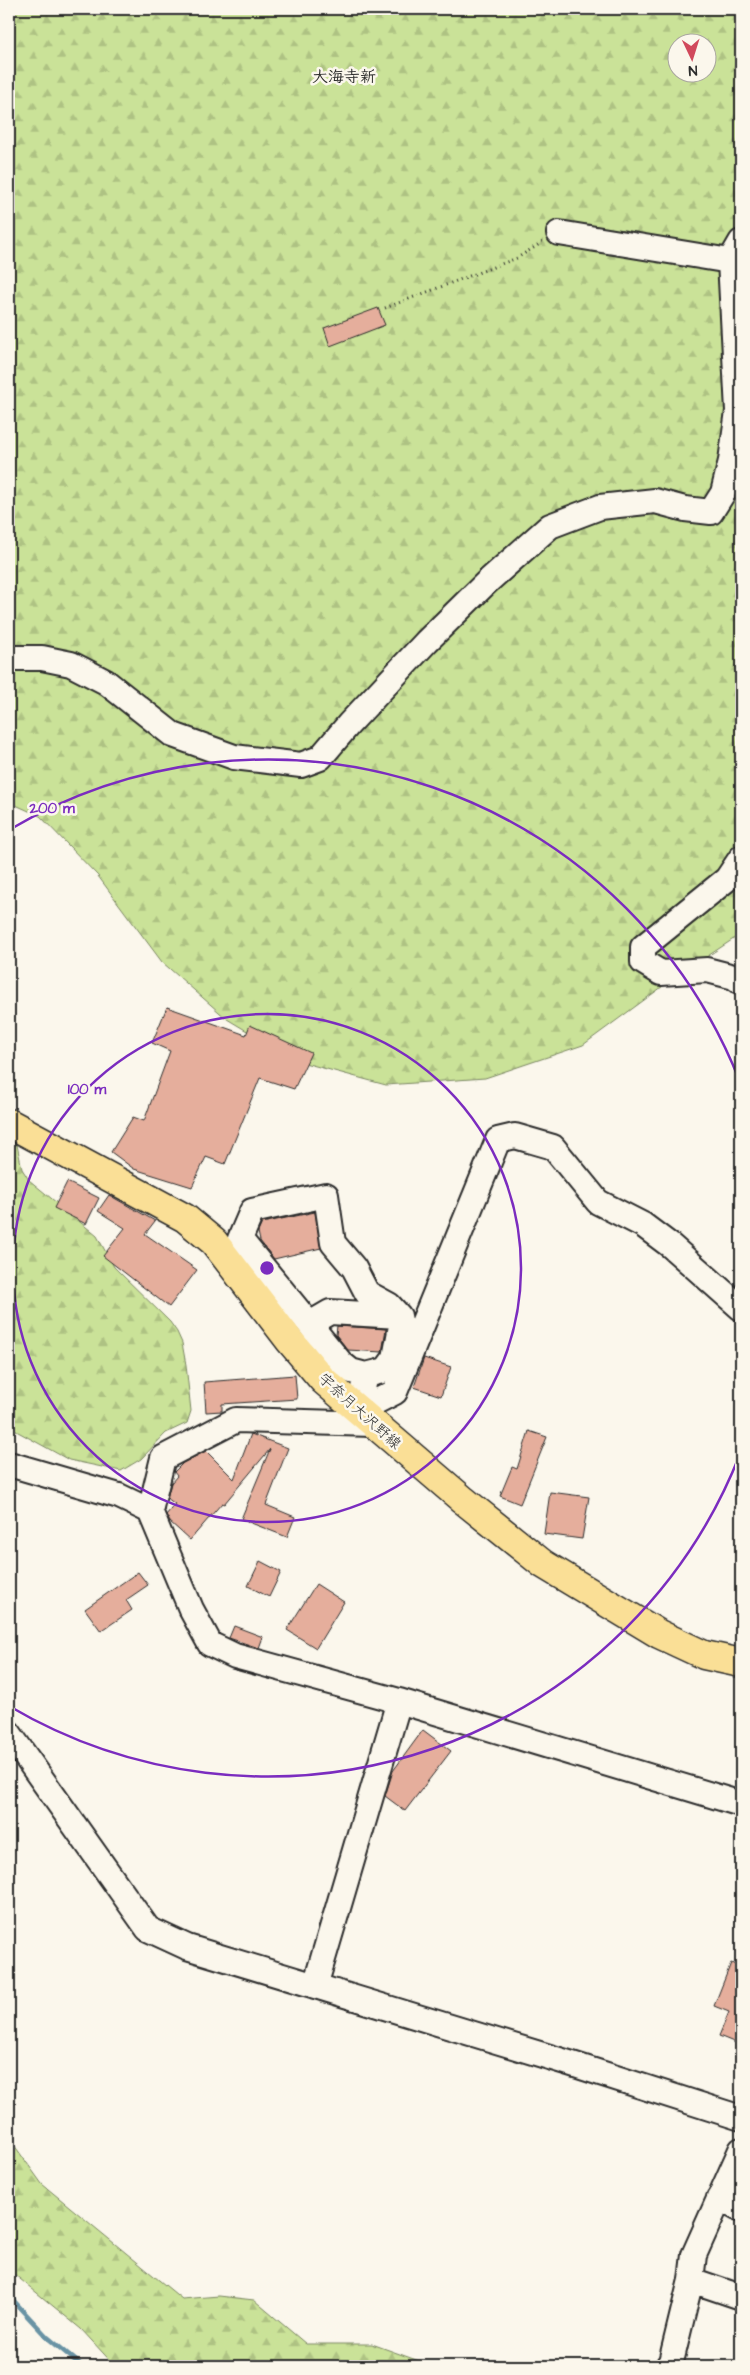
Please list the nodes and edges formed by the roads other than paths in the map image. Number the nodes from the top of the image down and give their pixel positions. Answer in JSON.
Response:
{"nodes":[{"id":1,"x":559,"y":232,"type":"road end"},
{"id":2,"x":736,"y":252,"type":"edge"},
{"id":3,"x":9,"y":658,"type":"edge"},
{"id":4,"x":741,"y":858,"type":"edge"},
{"id":5,"x":741,"y":982,"type":"edge"},
{"id":6,"x":9,"y":1123,"type":"edge"},
{"id":7,"x":741,"y":1308,"type":"edge"},
{"id":8,"x":399,"y":1316,"type":"junction"},
{"id":9,"x":314,"y":1332,"type":"junction"},
{"id":10,"x":366,"y":1375,"type":"junction"},
{"id":11,"x":365,"y":1418,"type":"junction"},
{"id":12,"x":9,"y":1464,"type":"edge"},
{"id":13,"x":150,"y":1511,"type":"junction"},
{"id":14,"x":741,"y":1663,"type":"edge"},
{"id":15,"x":399,"y":1701,"type":"junction"},
{"id":16,"x":9,"y":1733,"type":"edge"},
{"id":17,"x":741,"y":1804,"type":"edge"},
{"id":18,"x":315,"y":1986,"type":"junction"},
{"id":19,"x":741,"y":2118,"type":"edge"},
{"id":20,"x":741,"y":2150,"type":"edge"},
{"id":21,"x":719,"y":2198,"type":"junction"},
{"id":22,"x":741,"y":2210,"type":"edge"},
{"id":23,"x":691,"y":2280,"type":"junction"},
{"id":24,"x":741,"y":2297,"type":"edge"},
{"id":25,"x":668,"y":2366,"type":"edge"}],
"edges":[{"from":1,"to":2,"type":"street"},
{"from":2,"to":3,"type":"street"},
{"from":4,"to":5,"type":"street"},
{"from":6,"to":11,"type":"main road","name":"宇奈月大沢野線"},
{"from":7,"to":11,"type":"street"},
{"from":8,"to":9,"type":"street"},
{"from":8,"to":9,"type":"street"},
{"from":8,"to":10,"type":"street"},
{"from":9,"to":10,"type":"street"},
{"from":10,"to":11,"type":"street"},
{"from":11,"to":13,"type":"street"},
{"from":11,"to":14,"type":"main road","name":"宇奈月大沢野線"},
{"from":12,"to":13,"type":"street"},
{"from":13,"to":15,"type":"street"},
{"from":15,"to":17,"type":"street"},
{"from":15,"to":18,"type":"street"},
{"from":16,"to":18,"type":"street"},
{"from":18,"to":19,"type":"street"},
{"from":20,"to":21,"type":"street"},
{"from":21,"to":22,"type":"street"},
{"from":21,"to":23,"type":"street"},
{"from":23,"to":24,"type":"street"},
{"from":23,"to":25,"type":"street"}]}
